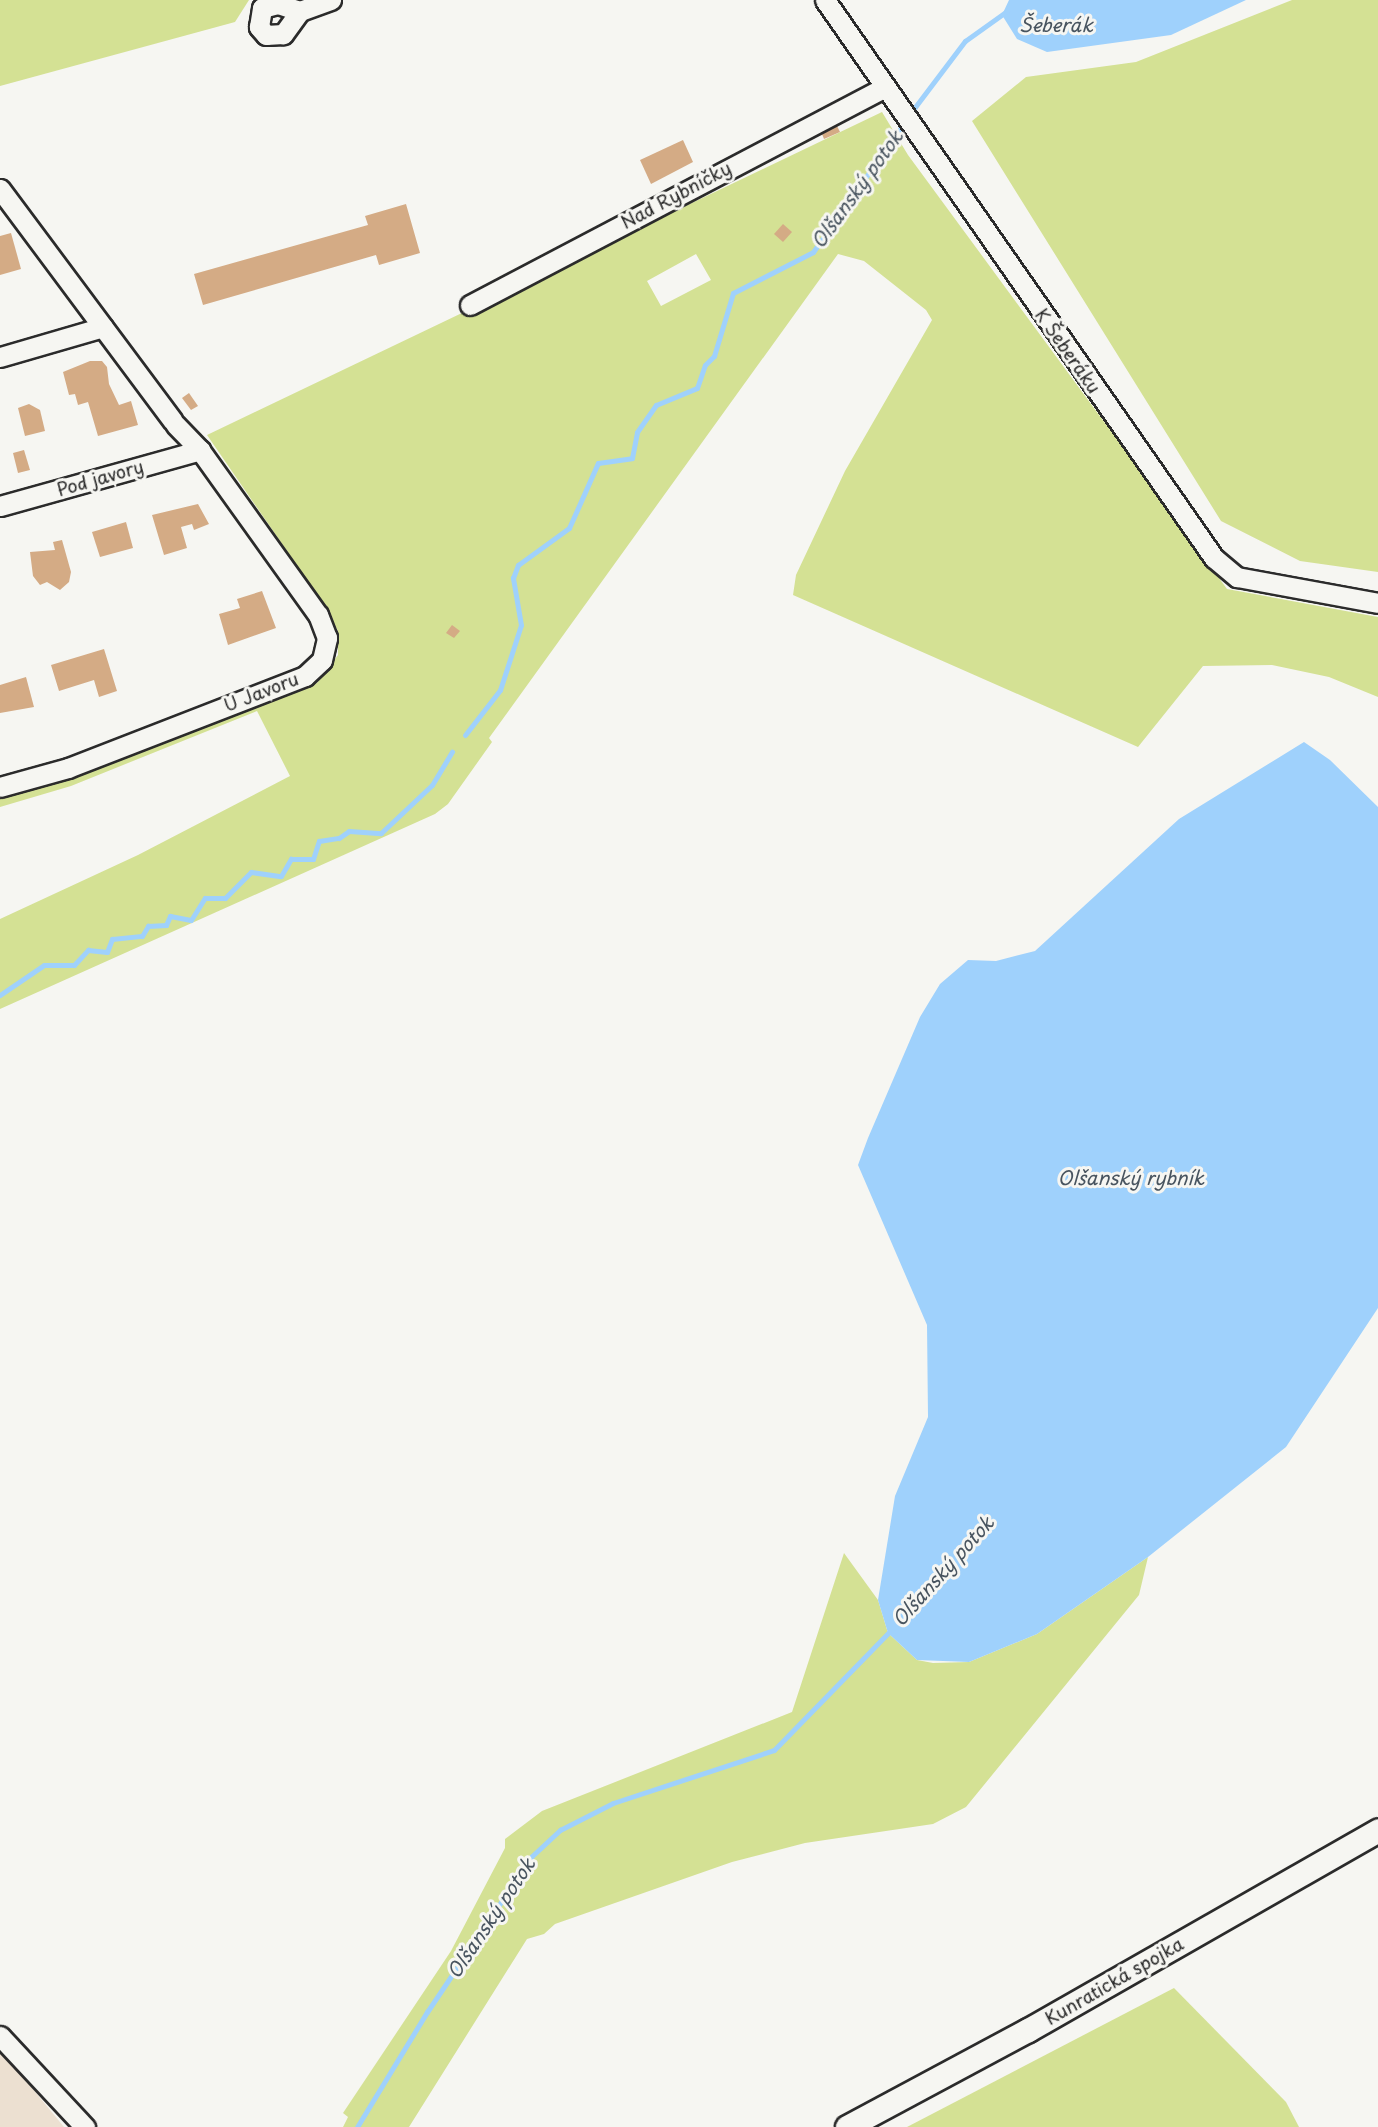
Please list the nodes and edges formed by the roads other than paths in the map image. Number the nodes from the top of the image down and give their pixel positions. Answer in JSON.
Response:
{"nodes":[{"id":1,"x":331,"y":0,"type":"edge"},
{"id":2,"x":825,"y":0,"type":"edge"},
{"id":3,"x":300,"y":10,"type":"dead end"},
{"id":4,"x":884,"y":88,"type":"junction"},
{"id":5,"x":0,"y":189,"type":"edge"},
{"id":6,"x":470,"y":305,"type":"dead end"},
{"id":7,"x":103,"y":327,"type":"junction"},
{"id":8,"x":0,"y":357,"type":"edge"},
{"id":9,"x":200,"y":450,"type":"junction"},
{"id":10,"x":0,"y":506,"type":"edge"},
{"id":11,"x":1378,"y":603,"type":"edge"},
{"id":12,"x":0,"y":787,"type":"edge"},
{"id":13,"x":1378,"y":1830,"type":"edge"},
{"id":14,"x":0,"y":2036,"type":"edge"},
{"id":15,"x":85,"y":2127,"type":"edge"},
{"id":16,"x":847,"y":2127,"type":"edge"}],
"edges":[{"from":1,"to":3,"type":"street"},
{"from":2,"to":4,"type":"street","name":"K Šeberáku"},
{"from":4,"to":6,"type":"street","name":"Nad Rybníčky"},
{"from":4,"to":11,"type":"street","name":"K Šeberáku"},
{"from":5,"to":7,"type":"street","name":"U Javoru"},
{"from":7,"to":8,"type":"street"},
{"from":7,"to":9,"type":"street","name":"U Javoru"},
{"from":9,"to":10,"type":"street","name":"Pod javory"},
{"from":9,"to":12,"type":"street","name":"U Javoru"},
{"from":13,"to":16,"type":"main road","name":"Kunratická spojka"},
{"from":14,"to":15,"type":"street"}]}
